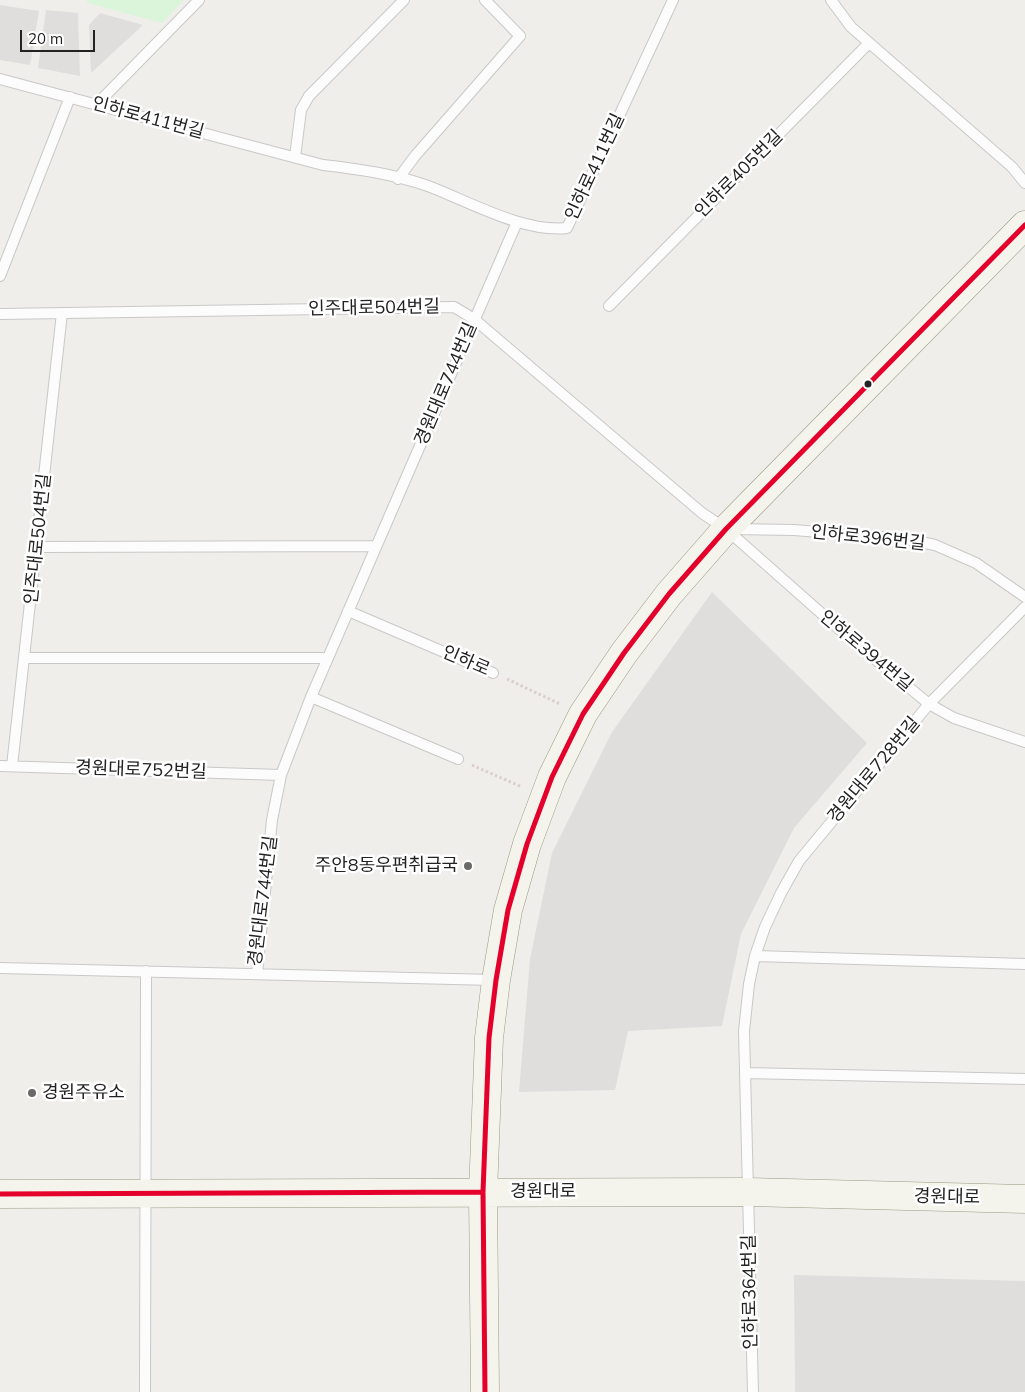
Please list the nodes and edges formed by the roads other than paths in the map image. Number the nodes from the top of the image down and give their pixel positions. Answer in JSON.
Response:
{"nodes":[{"id":1,"x":200,"y":0,"type":"edge"},
{"id":2,"x":404,"y":0,"type":"edge"},
{"id":3,"x":485,"y":0,"type":"edge"},
{"id":4,"x":673,"y":0,"type":"edge"},
{"id":5,"x":831,"y":0,"type":"edge"},
{"id":6,"x":869,"y":43,"type":"junction"},
{"id":7,"x":0,"y":79,"type":"edge"},
{"id":8,"x":70,"y":97,"type":"junction"},
{"id":9,"x":97,"y":104,"type":"junction"},
{"id":10,"x":295,"y":157,"type":"junction"},
{"id":11,"x":398,"y":179,"type":"junction"},
{"id":12,"x":1025,"y":183,"type":"edge"},
{"id":13,"x":517,"y":222,"type":"junction"},
{"id":14,"x":1025,"y":225,"type":"edge"},
{"id":15,"x":0,"y":276,"type":"edge"},
{"id":16,"x":609,"y":306,"type":"dead end"},
{"id":17,"x":62,"y":312,"type":"junction"},
{"id":18,"x":0,"y":314,"type":"edge"},
{"id":19,"x":474,"y":319,"type":"junction"},
{"id":20,"x":726,"y":529,"type":"junction"},
{"id":21,"x":37,"y":546,"type":"junction"},
{"id":22,"x":376,"y":546,"type":"junction"},
{"id":23,"x":1025,"y":597,"type":"edge"},
{"id":24,"x":1025,"y":607,"type":"edge"},
{"id":25,"x":348,"y":611,"type":"junction"},
{"id":26,"x":25,"y":658,"type":"junction"},
{"id":27,"x":328,"y":658,"type":"junction"},
{"id":28,"x":492,"y":673,"type":"road end"},
{"id":29,"x":311,"y":697,"type":"junction"},
{"id":30,"x":929,"y":704,"type":"junction"},
{"id":31,"x":1025,"y":742,"type":"edge"},
{"id":32,"x":458,"y":759,"type":"road end"},
{"id":33,"x":0,"y":766,"type":"edge"},
{"id":34,"x":12,"y":766,"type":"junction"},
{"id":35,"x":281,"y":775,"type":"junction"},
{"id":36,"x":755,"y":956,"type":"junction"},
{"id":37,"x":1025,"y":964,"type":"edge"},
{"id":38,"x":0,"y":968,"type":"edge"},
{"id":39,"x":146,"y":971,"type":"junction"},
{"id":40,"x":256,"y":974,"type":"junction"},
{"id":41,"x":496,"y":980,"type":"junction"},
{"id":42,"x":745,"y":1073,"type":"junction"},
{"id":43,"x":1025,"y":1079,"type":"edge"},
{"id":44,"x":483,"y":1192,"type":"junction"},
{"id":45,"x":748,"y":1192,"type":"junction"},
{"id":46,"x":146,"y":1193,"type":"junction"},
{"id":47,"x":0,"y":1194,"type":"edge"},
{"id":48,"x":1025,"y":1198,"type":"edge"},
{"id":49,"x":145,"y":1392,"type":"edge"},
{"id":50,"x":485,"y":1392,"type":"edge"},
{"id":51,"x":752,"y":1392,"type":"edge"}],
"edges":[{"from":1,"to":9,"type":"lane"},
{"from":2,"to":10,"type":"lane"},
{"from":3,"to":11,"type":"lane"},
{"from":4,"to":13,"type":"lane","name":"인하로411번길"},
{"from":5,"to":6,"type":"lane"},
{"from":6,"to":12,"type":"lane"},
{"from":6,"to":16,"type":"lane","name":"인하로405번길"},
{"from":7,"to":8,"type":"lane","name":"인하로411번길"},
{"from":8,"to":9,"type":"lane","name":"인하로411번길"},
{"from":8,"to":15,"type":"lane"},
{"from":9,"to":10,"type":"lane","name":"인하로411번길"},
{"from":10,"to":11,"type":"lane","name":"인하로411번길"},
{"from":11,"to":13,"type":"lane","name":"인하로411번길"},
{"from":13,"to":19,"type":"lane","name":"경원대로744번길"},
{"from":14,"to":20,"type":"main road"},
{"from":17,"to":18,"type":"lane","name":"인주대로504번길"},
{"from":17,"to":19,"type":"lane","name":"인주대로504번길"},
{"from":17,"to":21,"type":"lane","name":"인주대로504번길"},
{"from":19,"to":20,"type":"lane","name":"인주대로504번길"},
{"from":19,"to":22,"type":"lane","name":"경원대로744번길"},
{"from":20,"to":23,"type":"lane","name":"인하로396번길"},
{"from":20,"to":30,"type":"lane","name":"인하로394번길"},
{"from":20,"to":41,"type":"main road"},
{"from":21,"to":22,"type":"lane"},
{"from":21,"to":26,"type":"lane","name":"인주대로504번길"},
{"from":22,"to":25,"type":"lane","name":"경원대로744번길"},
{"from":24,"to":30,"type":"lane","name":"경원대로728번길"},
{"from":25,"to":27,"type":"lane","name":"경원대로744번길"},
{"from":25,"to":28,"type":"lane","name":"인하로"},
{"from":26,"to":27,"type":"lane"},
{"from":26,"to":34,"type":"lane","name":"인주대로504번길"},
{"from":27,"to":29,"type":"lane","name":"경원대로744번길"},
{"from":29,"to":32,"type":"lane"},
{"from":29,"to":35,"type":"lane","name":"경원대로744번길"},
{"from":30,"to":31,"type":"lane","name":"인하로394번길"},
{"from":30,"to":36,"type":"lane","name":"경원대로728번길"},
{"from":33,"to":34,"type":"lane","name":"경원대로752번길"},
{"from":34,"to":35,"type":"lane","name":"경원대로752번길"},
{"from":35,"to":40,"type":"lane","name":"경원대로744번길"},
{"from":36,"to":37,"type":"lane"},
{"from":36,"to":42,"type":"lane","name":"경원대로728번길"},
{"from":38,"to":39,"type":"lane","name":"경원대로744번길"},
{"from":39,"to":40,"type":"lane","name":"경원대로744번길"},
{"from":39,"to":46,"type":"lane"},
{"from":40,"to":41,"type":"lane"},
{"from":41,"to":44,"type":"main road"},
{"from":42,"to":43,"type":"lane"},
{"from":42,"to":45,"type":"lane","name":"경원대로728번길"},
{"from":44,"to":45,"type":"main road","name":"경원대로"},
{"from":44,"to":46,"type":"main road","name":"경원대로"},
{"from":44,"to":50,"type":"main road"},
{"from":45,"to":48,"type":"main road","name":"경원대로"},
{"from":45,"to":51,"type":"lane","name":"인하로364번길"},
{"from":46,"to":47,"type":"main road","name":"경원대로"},
{"from":46,"to":49,"type":"lane"}]}
